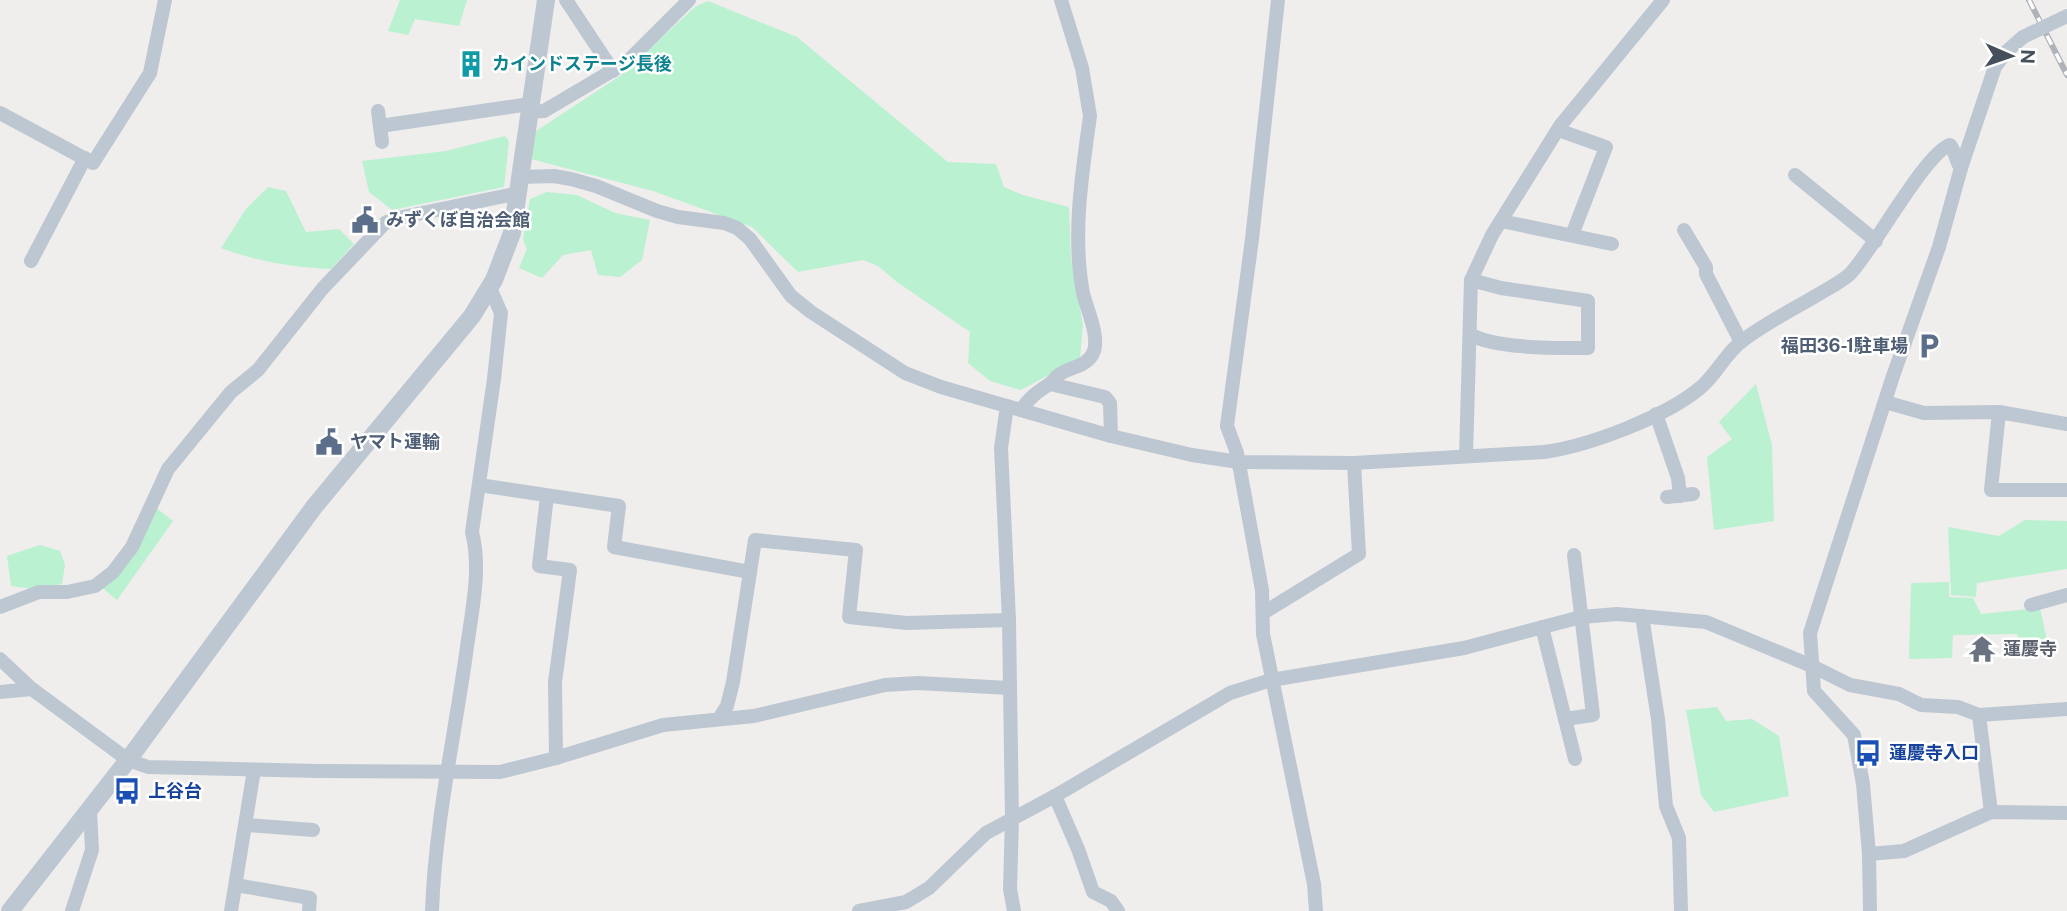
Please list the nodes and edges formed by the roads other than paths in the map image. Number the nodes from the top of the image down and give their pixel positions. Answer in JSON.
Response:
{"nodes":[{"id":1,"x":165,"y":0,"type":"edge"},
{"id":2,"x":546,"y":0,"type":"edge"},
{"id":3,"x":566,"y":0,"type":"edge"},
{"id":4,"x":689,"y":0,"type":"edge"},
{"id":5,"x":1061,"y":0,"type":"edge"},
{"id":6,"x":1278,"y":0,"type":"edge"},
{"id":7,"x":1663,"y":0,"type":"edge"},
{"id":8,"x":2067,"y":16,"type":"edge"},
{"id":9,"x":613,"y":71,"type":"junction"},
{"id":10,"x":530,"y":108,"type":"junction"},
{"id":11,"x":0,"y":113,"type":"edge"},
{"id":12,"x":1558,"y":130,"type":"junction"},
{"id":13,"x":382,"y":142,"type":"dead end"},
{"id":14,"x":85,"y":158,"type":"junction"},
{"id":15,"x":1961,"y":168,"type":"junction"},
{"id":16,"x":1795,"y":175,"type":"dead end"},
{"id":17,"x":519,"y":185,"type":"junction"},
{"id":18,"x":1500,"y":221,"type":"junction"},
{"id":19,"x":1684,"y":229,"type":"dead end"},
{"id":20,"x":1572,"y":235,"type":"junction"},
{"id":21,"x":1876,"y":241,"type":"junction"},
{"id":22,"x":1612,"y":244,"type":"dead end"},
{"id":23,"x":31,"y":261,"type":"dead end"},
{"id":24,"x":1471,"y":280,"type":"junction"},
{"id":25,"x":490,"y":288,"type":"junction"},
{"id":26,"x":1470,"y":334,"type":"junction"},
{"id":27,"x":1741,"y":342,"type":"junction"},
{"id":28,"x":1050,"y":384,"type":"junction"},
{"id":29,"x":1885,"y":402,"type":"junction"},
{"id":30,"x":1014,"y":408,"type":"junction"},
{"id":31,"x":1999,"y":412,"type":"junction"},
{"id":32,"x":1656,"y":414,"type":"junction"},
{"id":33,"x":2067,"y":424,"type":"edge"},
{"id":34,"x":1111,"y":436,"type":"junction"},
{"id":35,"x":1466,"y":456,"type":"junction"},
{"id":36,"x":1239,"y":462,"type":"junction"},
{"id":37,"x":1354,"y":463,"type":"junction"},
{"id":38,"x":479,"y":485,"type":"junction"},
{"id":39,"x":2067,"y":490,"type":"edge"},
{"id":40,"x":547,"y":496,"type":"junction"},
{"id":41,"x":1680,"y":496,"type":"dead end"},
{"id":42,"x":1574,"y":555,"type":"dead end"},
{"id":43,"x":750,"y":572,"type":"junction"},
{"id":44,"x":2067,"y":595,"type":"edge"},
{"id":45,"x":2039,"y":599,"type":"dead end"},
{"id":46,"x":0,"y":607,"type":"edge"},
{"id":47,"x":1263,"y":613,"type":"junction"},
{"id":48,"x":1642,"y":615,"type":"junction"},
{"id":49,"x":1581,"y":617,"type":"junction"},
{"id":50,"x":1009,"y":620,"type":"junction"},
{"id":51,"x":1542,"y":627,"type":"junction"},
{"id":52,"x":0,"y":659,"type":"edge"},
{"id":53,"x":1812,"y":666,"type":"junction"},
{"id":54,"x":1271,"y":680,"type":"junction"},
{"id":55,"x":1009,"y":688,"type":"junction"},
{"id":56,"x":32,"y":689,"type":"junction"},
{"id":57,"x":0,"y":692,"type":"edge"},
{"id":58,"x":2067,"y":709,"type":"edge"},
{"id":59,"x":1979,"y":715,"type":"junction"},
{"id":60,"x":719,"y":719,"type":"junction"},
{"id":61,"x":1565,"y":719,"type":"junction"},
{"id":62,"x":556,"y":758,"type":"junction"},
{"id":63,"x":1575,"y":758,"type":"dead end"},
{"id":64,"x":128,"y":760,"type":"junction"},
{"id":65,"x":254,"y":770,"type":"junction"},
{"id":66,"x":448,"y":772,"type":"junction"},
{"id":67,"x":1055,"y":796,"type":"junction"},
{"id":68,"x":90,"y":811,"type":"junction"},
{"id":69,"x":1991,"y":812,"type":"junction"},
{"id":70,"x":2067,"y":813,"type":"edge"},
{"id":71,"x":1012,"y":819,"type":"junction"},
{"id":72,"x":246,"y":825,"type":"junction"},
{"id":73,"x":313,"y":830,"type":"dead end"},
{"id":74,"x":1869,"y":854,"type":"junction"},
{"id":75,"x":236,"y":885,"type":"junction"},
{"id":76,"x":0,"y":904,"type":"edge"},
{"id":77,"x":10,"y":911,"type":"edge"},
{"id":78,"x":72,"y":911,"type":"edge"},
{"id":79,"x":231,"y":911,"type":"edge"},
{"id":80,"x":309,"y":911,"type":"edge"},
{"id":81,"x":432,"y":911,"type":"edge"},
{"id":82,"x":859,"y":911,"type":"edge"},
{"id":83,"x":1014,"y":911,"type":"edge"},
{"id":84,"x":1118,"y":911,"type":"edge"},
{"id":85,"x":1316,"y":911,"type":"edge"},
{"id":86,"x":1681,"y":911,"type":"edge"},
{"id":87,"x":1870,"y":911,"type":"edge"}],
"edges":[{"from":1,"to":14,"type":"street"},
{"from":2,"to":10,"type":"street"},
{"from":3,"to":9,"type":"street"},
{"from":4,"to":9,"type":"street"},
{"from":5,"to":28,"type":"street"},
{"from":6,"to":36,"type":"street"},
{"from":7,"to":12,"type":"street"},
{"from":8,"to":15,"type":"street","bridge":true},
{"from":9,"to":10,"type":"street"},
{"from":10,"to":13,"type":"street"},
{"from":10,"to":17,"type":"street"},
{"from":11,"to":14,"type":"street"},
{"from":12,"to":18,"type":"street"},
{"from":12,"to":20,"type":"street"},
{"from":14,"to":23,"type":"street"},
{"from":15,"to":21,"type":"street"},
{"from":15,"to":29,"type":"street"},
{"from":16,"to":21,"type":"street"},
{"from":17,"to":25,"type":"street"},
{"from":17,"to":30,"type":"street"},
{"from":17,"to":46,"type":"street"},
{"from":18,"to":20,"type":"street"},
{"from":18,"to":24,"type":"street"},
{"from":19,"to":27,"type":"street"},
{"from":20,"to":22,"type":"street"},
{"from":21,"to":27,"type":"street"},
{"from":24,"to":26,"type":"street"},
{"from":24,"to":26,"type":"street"},
{"from":25,"to":38,"type":"street"},
{"from":25,"to":64,"type":"street"},
{"from":26,"to":35,"type":"street"},
{"from":27,"to":32,"type":"street"},
{"from":28,"to":30,"type":"street"},
{"from":28,"to":34,"type":"street"},
{"from":29,"to":31,"type":"street"},
{"from":29,"to":53,"type":"street"},
{"from":30,"to":34,"type":"street"},
{"from":30,"to":50,"type":"street"},
{"from":31,"to":33,"type":"street"},
{"from":31,"to":39,"type":"street"},
{"from":32,"to":35,"type":"street"},
{"from":32,"to":41,"type":"street"},
{"from":34,"to":36,"type":"street"},
{"from":35,"to":37,"type":"street"},
{"from":36,"to":37,"type":"street"},
{"from":36,"to":47,"type":"street"},
{"from":37,"to":47,"type":"street"},
{"from":38,"to":40,"type":"street"},
{"from":38,"to":66,"type":"street"},
{"from":40,"to":43,"type":"street"},
{"from":40,"to":62,"type":"street"},
{"from":42,"to":49,"type":"street"},
{"from":43,"to":50,"type":"street"},
{"from":43,"to":60,"type":"street"},
{"from":44,"to":45,"type":"street"},
{"from":47,"to":54,"type":"street"},
{"from":48,"to":49,"type":"street"},
{"from":48,"to":53,"type":"street"},
{"from":48,"to":86,"type":"street"},
{"from":49,"to":51,"type":"street"},
{"from":49,"to":61,"type":"street"},
{"from":50,"to":55,"type":"street"},
{"from":51,"to":54,"type":"street"},
{"from":51,"to":61,"type":"street"},
{"from":52,"to":56,"type":"street"},
{"from":53,"to":59,"type":"street"},
{"from":53,"to":74,"type":"street"},
{"from":54,"to":67,"type":"street"},
{"from":54,"to":85,"type":"street"},
{"from":55,"to":60,"type":"street"},
{"from":55,"to":71,"type":"street"},
{"from":56,"to":57,"type":"street"},
{"from":56,"to":64,"type":"street"},
{"from":58,"to":59,"type":"street"},
{"from":59,"to":69,"type":"street"},
{"from":60,"to":62,"type":"street"},
{"from":61,"to":63,"type":"street"},
{"from":62,"to":66,"type":"street"},
{"from":64,"to":65,"type":"street"},
{"from":64,"to":68,"type":"street"},
{"from":65,"to":66,"type":"street"},
{"from":65,"to":72,"type":"street"},
{"from":66,"to":81,"type":"street"},
{"from":67,"to":71,"type":"street"},
{"from":67,"to":84,"type":"street"},
{"from":68,"to":77,"type":"street"},
{"from":68,"to":78,"type":"street"},
{"from":69,"to":70,"type":"street"},
{"from":69,"to":74,"type":"street"},
{"from":71,"to":82,"type":"street"},
{"from":71,"to":83,"type":"street"},
{"from":72,"to":73,"type":"street"},
{"from":72,"to":75,"type":"street"},
{"from":74,"to":87,"type":"street"},
{"from":75,"to":79,"type":"street"},
{"from":75,"to":80,"type":"street"},
{"from":76,"to":77,"type":"street"}]}
